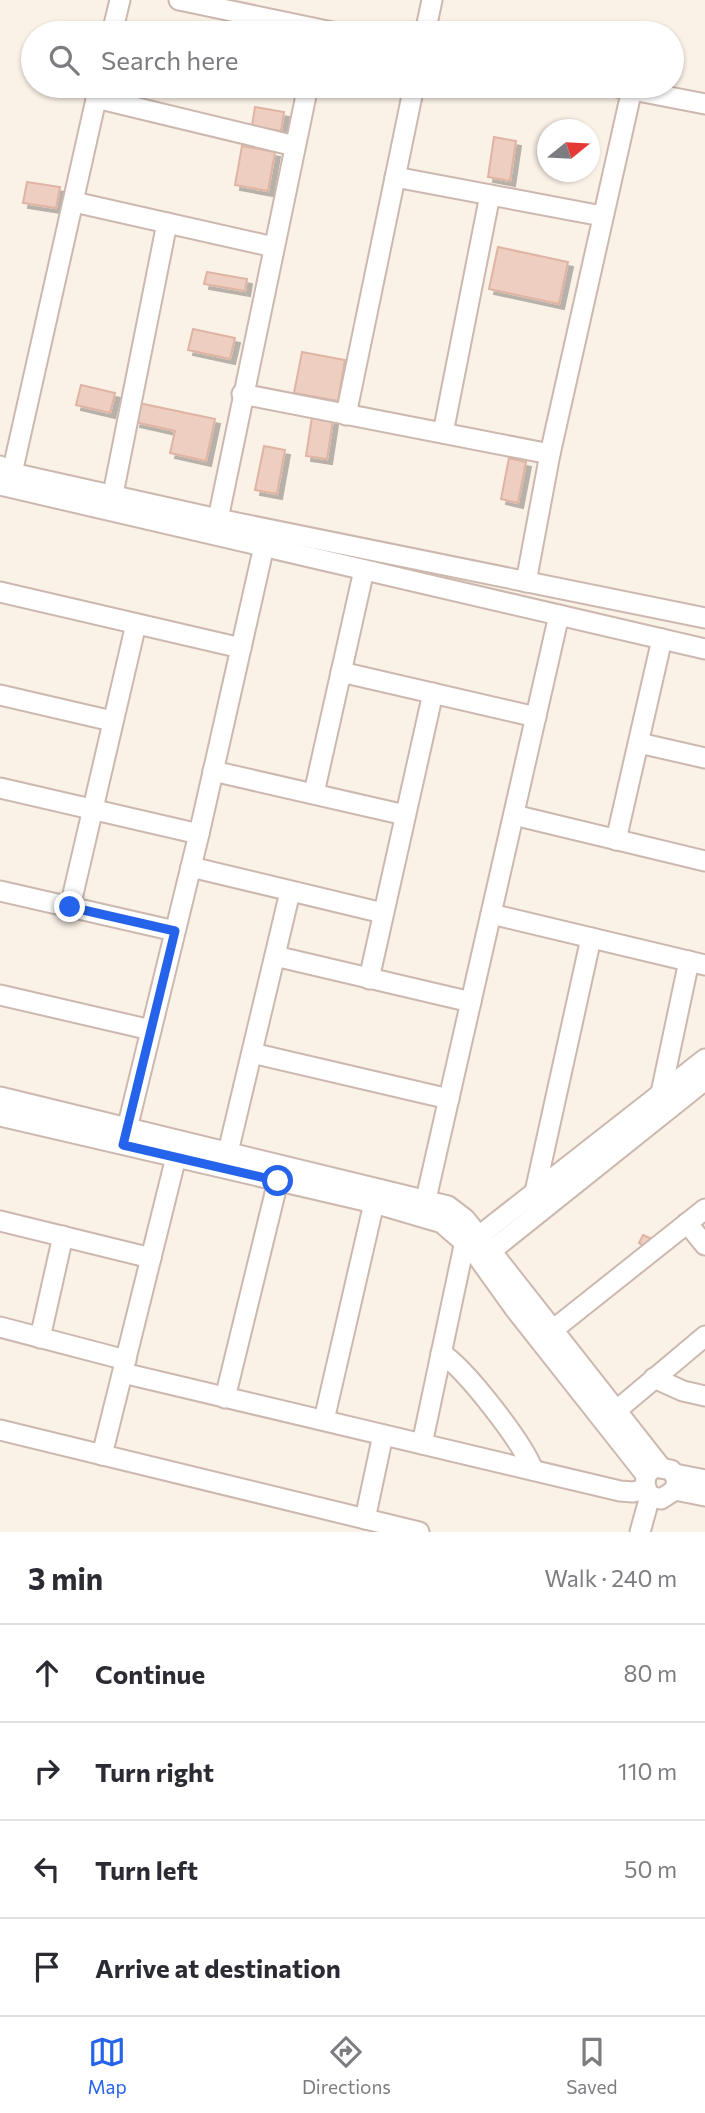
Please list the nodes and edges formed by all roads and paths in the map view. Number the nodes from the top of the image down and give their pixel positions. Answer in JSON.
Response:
{"nodes":[{"id":1,"x":120,"y":0,"type":"edge"},
{"id":2,"x":179,"y":0,"type":"edge"},
{"id":3,"x":432,"y":0,"type":"edge"},
{"id":4,"x":115,"y":21,"type":"edge"},
{"id":5,"x":275,"y":21,"type":"edge"},
{"id":6,"x":428,"y":21,"type":"edge"},
{"id":7,"x":96,"y":98,"type":"edge"},
{"id":8,"x":119,"y":98,"type":"edge"},
{"id":9,"x":305,"y":98,"type":"edge"},
{"id":10,"x":411,"y":98,"type":"edge"},
{"id":11,"x":630,"y":98,"type":"edge"},
{"id":12,"x":676,"y":98,"type":"edge"},
{"id":13,"x":705,"y":104,"type":"edge"},
{"id":14,"x":295,"y":146,"type":"junction"},
{"id":15,"x":395,"y":177,"type":"junction"},
{"id":16,"x":490,"y":195,"type":"junction"},
{"id":17,"x":74,"y":202,"type":"junction"},
{"id":18,"x":602,"y":216,"type":"junction"},
{"id":19,"x":167,"y":223,"type":"junction"},
{"id":20,"x":274,"y":247,"type":"junction"},
{"id":21,"x":242,"y":394,"type":"junction"},
{"id":22,"x":346,"y":415,"type":"junction"},
{"id":23,"x":443,"y":433,"type":"junction"},
{"id":24,"x":550,"y":454,"type":"junction"},
{"id":25,"x":4,"y":475,"type":"edge"},
{"id":26,"x":113,"y":494,"type":"junction"},
{"id":27,"x":218,"y":519,"type":"junction"},
{"id":28,"x":264,"y":546,"type":"junction"},
{"id":29,"x":364,"y":570,"type":"junction"},
{"id":30,"x":526,"y":582,"type":"junction"},
{"id":31,"x":0,"y":592,"type":"edge"},
{"id":32,"x":559,"y":615,"type":"junction"},
{"id":33,"x":705,"y":618,"type":"edge"},
{"id":34,"x":136,"y":624,"type":"junction"},
{"id":35,"x":662,"y":639,"type":"junction"},
{"id":36,"x":241,"y":648,"type":"junction"},
{"id":37,"x":705,"y":649,"type":"edge"},
{"id":38,"x":341,"y":672,"type":"junction"},
{"id":39,"x":433,"y":693,"type":"junction"},
{"id":40,"x":0,"y":695,"type":"edge"},
{"id":41,"x":536,"y":716,"type":"junction"},
{"id":42,"x":112,"y":721,"type":"junction"},
{"id":43,"x":639,"y":743,"type":"junction"},
{"id":44,"x":705,"y":758,"type":"edge"},
{"id":45,"x":214,"y":771,"type":"junction"},
{"id":46,"x":0,"y":788,"type":"edge"},
{"id":47,"x":314,"y":793,"type":"junction"},
{"id":48,"x":92,"y":809,"type":"junction"},
{"id":49,"x":514,"y":815,"type":"junction"},
{"id":50,"x":405,"y":816,"type":"junction"},
{"id":51,"x":199,"y":834,"type":"junction"},
{"id":52,"x":616,"y":839,"type":"junction"},
{"id":53,"x":705,"y":861,"type":"edge"},
{"id":54,"x":191,"y":867,"type":"junction"},
{"id":55,"x":0,"y":891,"type":"edge"},
{"id":56,"x":290,"y":892,"type":"junction"},
{"id":57,"x":70,"y":907,"type":"junction"},
{"id":58,"x":383,"y":913,"type":"junction"},
{"id":59,"x":491,"y":914,"type":"junction"},
{"id":60,"x":175,"y":931,"type":"junction"},
{"id":61,"x":591,"y":938,"type":"junction"},
{"id":62,"x":275,"y":956,"type":"junction"},
{"id":63,"x":697,"y":963,"type":"edge"},
{"id":64,"x":369,"y":979,"type":"junction"},
{"id":65,"x":0,"y":995,"type":"edge"},
{"id":66,"x":471,"y":1002,"type":"junction"},
{"id":67,"x":151,"y":1030,"type":"junction"},
{"id":68,"x":252,"y":1053,"type":"junction"},
{"id":69,"x":705,"y":1059,"type":"edge"},
{"id":70,"x":702,"y":1090,"type":"edge"},
{"id":71,"x":662,"y":1093,"type":"junction"},
{"id":72,"x":0,"y":1097,"type":"edge"},
{"id":73,"x":449,"y":1099,"type":"junction"},
{"id":74,"x":0,"y":1116,"type":"edge"},
{"id":75,"x":125,"y":1136,"type":"junction"},
{"id":76,"x":228,"y":1152,"type":"junction"},
{"id":77,"x":176,"y":1157,"type":"junction"},
{"id":78,"x":278,"y":1181,"type":"junction"},
{"id":79,"x":535,"y":1192,"type":"junction"},
{"id":80,"x":426,"y":1199,"type":"junction"},
{"id":81,"x":374,"y":1203,"type":"junction"},
{"id":82,"x":705,"y":1209,"type":"edge"},
{"id":83,"x":0,"y":1221,"type":"edge"},
{"id":84,"x":687,"y":1223,"type":"junction"},
{"id":85,"x":63,"y":1236,"type":"junction"},
{"id":86,"x":478,"y":1242,"type":"junction"},
{"id":87,"x":705,"y":1245,"type":"edge"},
{"id":88,"x":151,"y":1258,"type":"junction"},
{"id":89,"x":0,"y":1327,"type":"edge"},
{"id":90,"x":554,"y":1329,"type":"junction"},
{"id":91,"x":705,"y":1336,"type":"edge"},
{"id":92,"x":40,"y":1338,"type":"junction"},
{"id":93,"x":442,"y":1353,"type":"junction"},
{"id":94,"x":124,"y":1367,"type":"junction"},
{"id":95,"x":654,"y":1378,"type":"junction"},
{"id":96,"x":705,"y":1396,"type":"edge"},
{"id":97,"x":225,"y":1398,"type":"junction"},
{"id":98,"x":617,"y":1410,"type":"junction"},
{"id":99,"x":324,"y":1420,"type":"junction"},
{"id":100,"x":0,"y":1430,"type":"edge"},
{"id":101,"x":383,"y":1435,"type":"junction"},
{"id":102,"x":422,"y":1444,"type":"junction"},
{"id":103,"x":102,"y":1455,"type":"junction"},
{"id":104,"x":533,"y":1471,"type":"junction"},
{"id":105,"x":705,"y":1480,"type":"edge"},
{"id":106,"x":659,"y":1482,"type":"junction"},
{"id":107,"x":705,"y":1496,"type":"edge"},
{"id":108,"x":365,"y":1519,"type":"junction"},
{"id":109,"x":419,"y":1532,"type":"edge"},
{"id":110,"x":640,"y":1532,"type":"edge"}],
"edges":[{"from":1,"to":4,"type":"street"},
{"from":2,"to":5,"type":"street"},
{"from":3,"to":6,"type":"street"},
{"from":7,"to":17,"type":"street"},
{"from":8,"to":14,"type":"street"},
{"from":9,"to":14,"type":"street"},
{"from":10,"to":15,"type":"street"},
{"from":11,"to":18,"type":"street"},
{"from":12,"to":13,"type":"street"},
{"from":14,"to":20,"type":"street"},
{"from":15,"to":16,"type":"street"},
{"from":15,"to":22,"type":"street"},
{"from":16,"to":18,"type":"street"},
{"from":16,"to":23,"type":"street"},
{"from":17,"to":19,"type":"street"},
{"from":17,"to":25,"type":"street"},
{"from":18,"to":24,"type":"street"},
{"from":19,"to":20,"type":"street"},
{"from":19,"to":26,"type":"street"},
{"from":20,"to":21,"type":"street"},
{"from":21,"to":22,"type":"street"},
{"from":21,"to":27,"type":"street"},
{"from":22,"to":23,"type":"street"},
{"from":23,"to":24,"type":"street"},
{"from":24,"to":30,"type":"street"},
{"from":25,"to":26,"type":"street"},
{"from":25,"to":28,"type":"street"},
{"from":26,"to":27,"type":"street"},
{"from":27,"to":30,"type":"street"},
{"from":28,"to":29,"type":"street"},
{"from":28,"to":36,"type":"street"},
{"from":29,"to":32,"type":"street"},
{"from":29,"to":38,"type":"street"},
{"from":30,"to":33,"type":"street"},
{"from":31,"to":34,"type":"street"},
{"from":32,"to":35,"type":"street"},
{"from":32,"to":41,"type":"street"},
{"from":34,"to":36,"type":"street"},
{"from":34,"to":42,"type":"street"},
{"from":35,"to":37,"type":"street"},
{"from":35,"to":43,"type":"street"},
{"from":36,"to":45,"type":"street"},
{"from":38,"to":39,"type":"street"},
{"from":38,"to":47,"type":"street"},
{"from":39,"to":41,"type":"street"},
{"from":39,"to":50,"type":"street"},
{"from":40,"to":42,"type":"street"},
{"from":41,"to":49,"type":"street"},
{"from":42,"to":48,"type":"street"},
{"from":43,"to":44,"type":"street"},
{"from":43,"to":52,"type":"street"},
{"from":45,"to":47,"type":"street"},
{"from":45,"to":51,"type":"street"},
{"from":46,"to":48,"type":"street"},
{"from":47,"to":50,"type":"street"},
{"from":48,"to":51,"type":"street"},
{"from":48,"to":57,"type":"street"},
{"from":49,"to":52,"type":"street"},
{"from":49,"to":59,"type":"street"},
{"from":50,"to":58,"type":"street"},
{"from":51,"to":54,"type":"street"},
{"from":52,"to":53,"type":"street"},
{"from":54,"to":56,"type":"street"},
{"from":54,"to":60,"type":"street"},
{"from":55,"to":57,"type":"street"},
{"from":56,"to":58,"type":"street"},
{"from":56,"to":62,"type":"street"},
{"from":57,"to":60,"type":"street"},
{"from":58,"to":64,"type":"street"},
{"from":59,"to":61,"type":"street"},
{"from":59,"to":66,"type":"street"},
{"from":60,"to":67,"type":"street"},
{"from":61,"to":63,"type":"street"},
{"from":61,"to":79,"type":"street"},
{"from":62,"to":64,"type":"street"},
{"from":62,"to":68,"type":"street"},
{"from":63,"to":71,"type":"street"},
{"from":64,"to":66,"type":"street"},
{"from":65,"to":67,"type":"street"},
{"from":66,"to":73,"type":"street"},
{"from":67,"to":75,"type":"street"},
{"from":68,"to":73,"type":"street"},
{"from":68,"to":76,"type":"street"},
{"from":69,"to":71,"type":"street"},
{"from":70,"to":86,"type":"street"},
{"from":71,"to":79,"type":"street"},
{"from":72,"to":75,"type":"street"},
{"from":73,"to":80,"type":"street"},
{"from":74,"to":75,"type":"street"},
{"from":75,"to":76,"type":"street"},
{"from":75,"to":77,"type":"street"},
{"from":76,"to":80,"type":"street"},
{"from":77,"to":78,"type":"street"},
{"from":77,"to":88,"type":"street"},
{"from":78,"to":81,"type":"street"},
{"from":78,"to":97,"type":"street"},
{"from":79,"to":86,"type":"street"},
{"from":80,"to":86,"type":"street"},
{"from":81,"to":86,"type":"street"},
{"from":81,"to":99,"type":"street"},
{"from":82,"to":84,"type":"street"},
{"from":83,"to":85,"type":"street"},
{"from":84,"to":87,"type":"street"},
{"from":84,"to":90,"type":"street"},
{"from":85,"to":88,"type":"street"},
{"from":85,"to":92,"type":"street"},
{"from":86,"to":90,"type":"street"},
{"from":86,"to":93,"type":"street"},
{"from":86,"to":106,"type":"street"},
{"from":88,"to":94,"type":"street"},
{"from":89,"to":92,"type":"street"},
{"from":90,"to":98,"type":"street"},
{"from":91,"to":95,"type":"street"},
{"from":92,"to":94,"type":"street"},
{"from":93,"to":102,"type":"street"},
{"from":93,"to":104,"type":"street"},
{"from":94,"to":97,"type":"street"},
{"from":94,"to":103,"type":"street"},
{"from":95,"to":96,"type":"street"},
{"from":95,"to":98,"type":"street"},
{"from":97,"to":99,"type":"street"},
{"from":98,"to":106,"type":"street"},
{"from":99,"to":101,"type":"street"},
{"from":100,"to":103,"type":"street"},
{"from":101,"to":102,"type":"street"},
{"from":101,"to":108,"type":"street"},
{"from":102,"to":104,"type":"street"},
{"from":103,"to":108,"type":"street"},
{"from":104,"to":106,"type":"street"},
{"from":105,"to":106,"type":"street"},
{"from":106,"to":107,"type":"street"},
{"from":106,"to":110,"type":"street"},
{"from":108,"to":109,"type":"street"}]}
